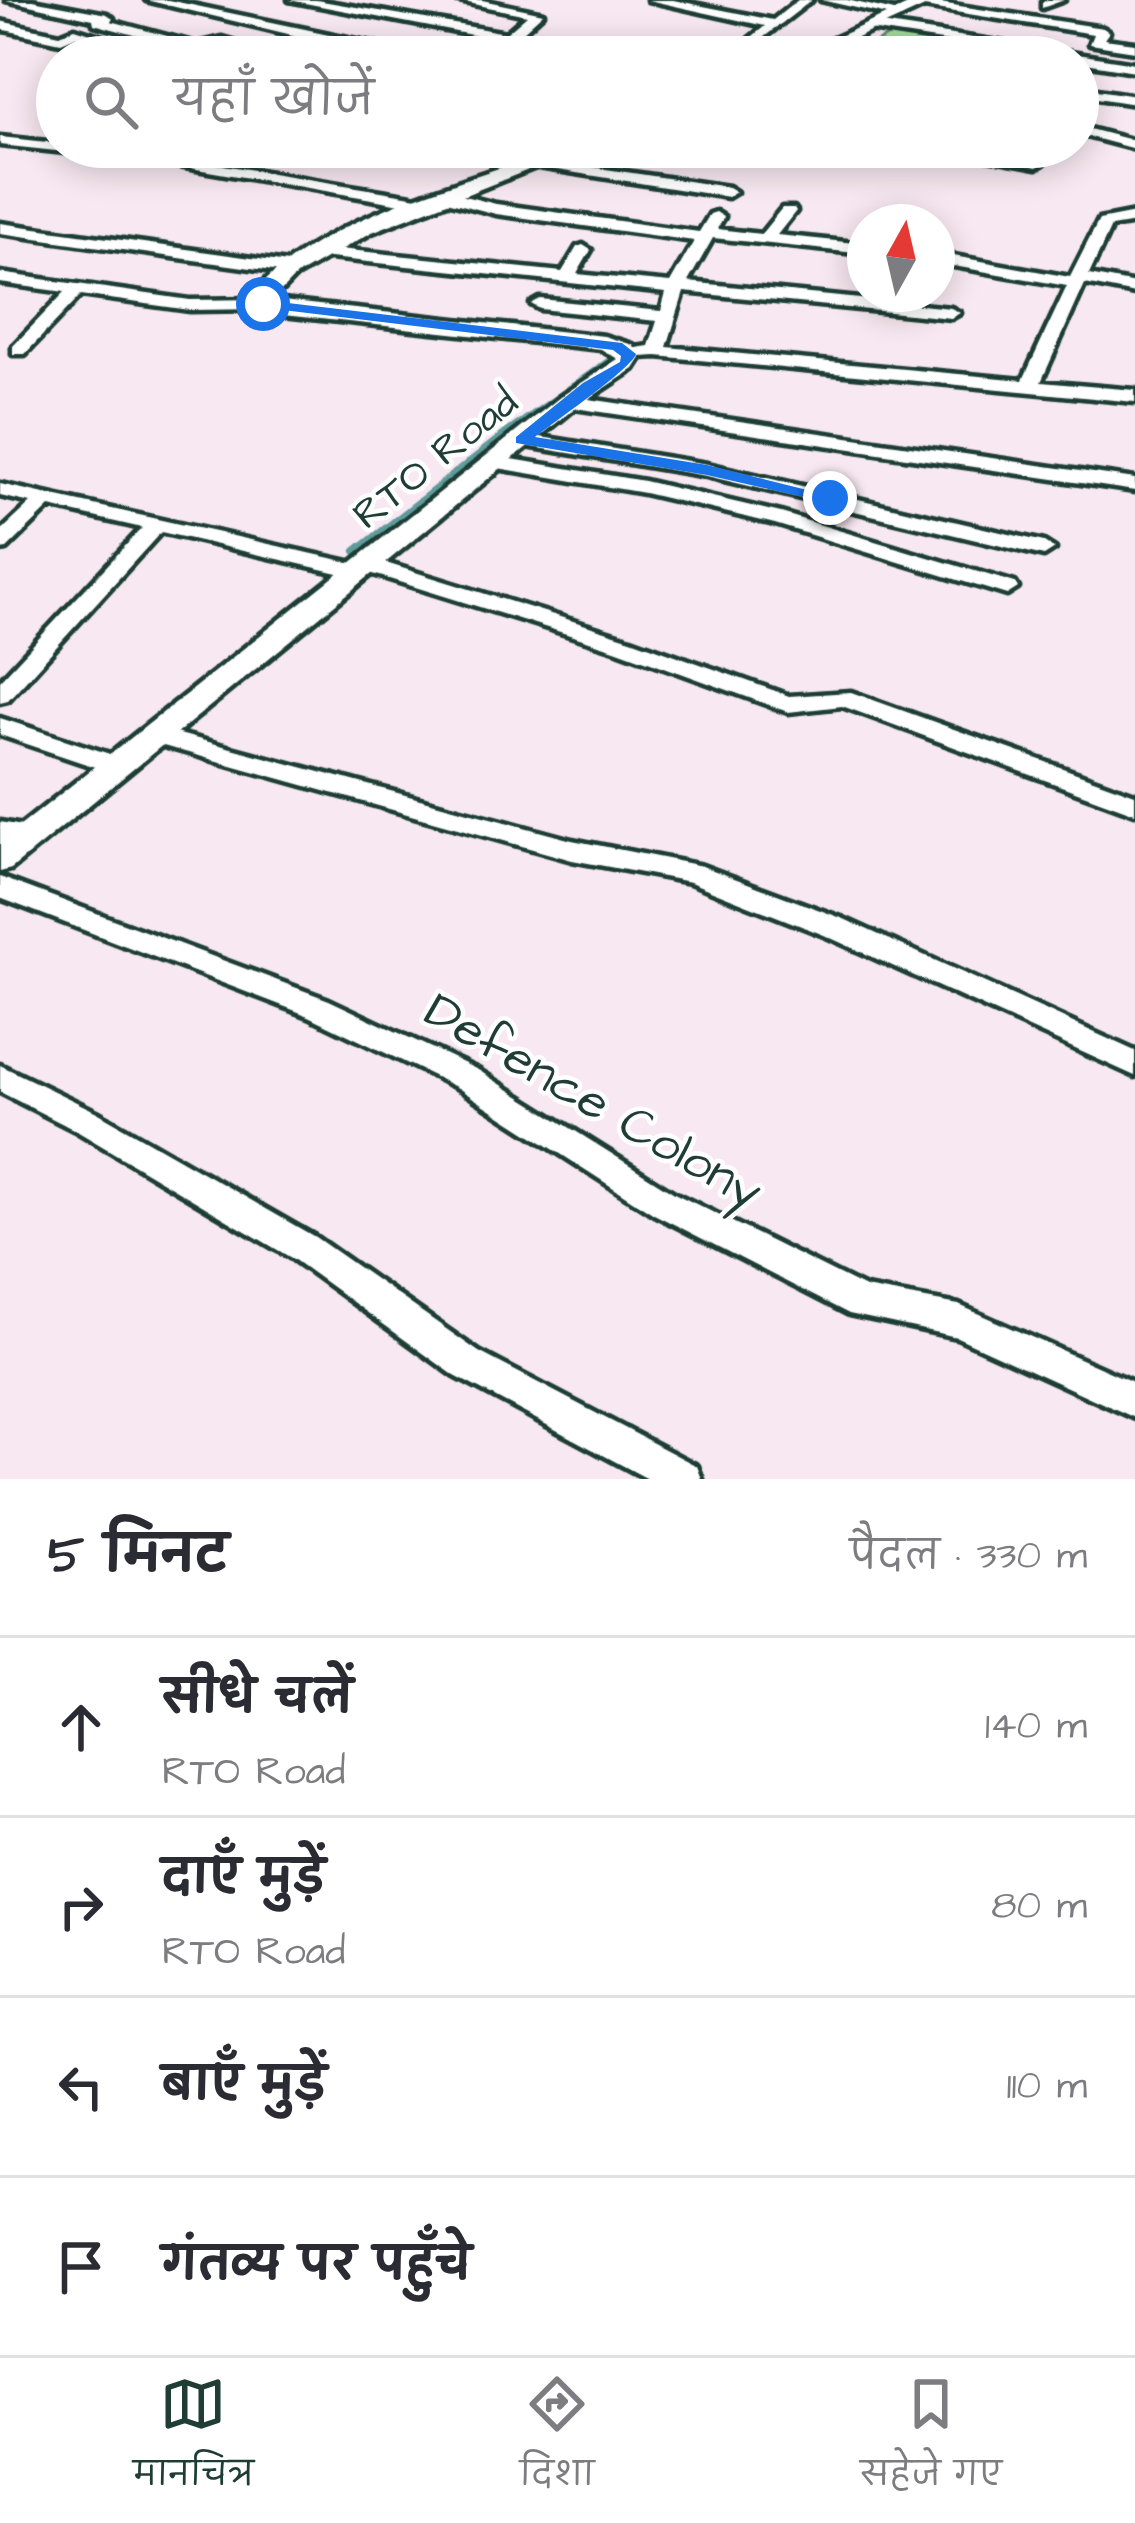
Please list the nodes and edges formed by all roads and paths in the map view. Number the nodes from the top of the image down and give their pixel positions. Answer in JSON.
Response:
{"nodes":[{"id":1,"x":12,"y":0,"type":"edge"},
{"id":2,"x":152,"y":0,"type":"edge"},
{"id":3,"x":295,"y":0,"type":"edge"},
{"id":4,"x":460,"y":0,"type":"edge"},
{"id":5,"x":653,"y":0,"type":"edge"},
{"id":6,"x":806,"y":0,"type":"edge"},
{"id":7,"x":827,"y":0,"type":"edge"},
{"id":8,"x":928,"y":2,"type":"edge"},
{"id":9,"x":901,"y":14,"type":"junction"},
{"id":10,"x":774,"y":24,"type":"junction"},
{"id":11,"x":0,"y":26,"type":"edge"},
{"id":12,"x":875,"y":26,"type":"junction"},
{"id":13,"x":51,"y":36,"type":"edge"},
{"id":14,"x":153,"y":36,"type":"edge"},
{"id":15,"x":311,"y":36,"type":"edge"},
{"id":16,"x":498,"y":36,"type":"edge"},
{"id":17,"x":518,"y":36,"type":"edge"},
{"id":18,"x":760,"y":36,"type":"edge"},
{"id":19,"x":852,"y":36,"type":"edge"},
{"id":20,"x":940,"y":36,"type":"edge"},
{"id":21,"x":1098,"y":36,"type":"edge"},
{"id":22,"x":1099,"y":41,"type":"edge"},
{"id":23,"x":1135,"y":47,"type":"edge"},
{"id":24,"x":1099,"y":61,"type":"edge"},
{"id":25,"x":1135,"y":67,"type":"edge"},
{"id":26,"x":1099,"y":94,"type":"edge"},
{"id":27,"x":1135,"y":100,"type":"edge"},
{"id":28,"x":1099,"y":136,"type":"edge"},
{"id":29,"x":0,"y":141,"type":"edge"},
{"id":30,"x":36,"y":145,"type":"edge"},
{"id":31,"x":1135,"y":146,"type":"edge"},
{"id":32,"x":224,"y":168,"type":"edge"},
{"id":33,"x":525,"y":168,"type":"edge"},
{"id":34,"x":571,"y":168,"type":"edge"},
{"id":35,"x":728,"y":192,"type":"dead end"},
{"id":36,"x":439,"y":200,"type":"junction"},
{"id":37,"x":788,"y":211,"type":"dead end"},
{"id":38,"x":1132,"y":213,"type":"edge"},
{"id":39,"x":0,"y":228,"type":"edge"},
{"id":40,"x":709,"y":229,"type":"junction"},
{"id":41,"x":766,"y":239,"type":"junction"},
{"id":42,"x":847,"y":247,"type":"edge"},
{"id":43,"x":583,"y":250,"type":"dead end"},
{"id":44,"x":320,"y":252,"type":"junction"},
{"id":45,"x":955,"y":261,"type":"edge"},
{"id":46,"x":295,"y":269,"type":"junction"},
{"id":47,"x":0,"y":278,"type":"edge"},
{"id":48,"x":566,"y":279,"type":"junction"},
{"id":49,"x":1077,"y":280,"type":"junction"},
{"id":50,"x":78,"y":288,"type":"junction"},
{"id":51,"x":676,"y":288,"type":"junction"},
{"id":52,"x":1135,"y":289,"type":"edge"},
{"id":53,"x":263,"y":304,"type":"junction"},
{"id":54,"x":540,"y":304,"type":"dead end"},
{"id":55,"x":951,"y":313,"type":"dead end"},
{"id":56,"x":667,"y":317,"type":"junction"},
{"id":57,"x":19,"y":350,"type":"dead end"},
{"id":58,"x":657,"y":351,"type":"junction"},
{"id":59,"x":629,"y":354,"type":"junction"},
{"id":60,"x":1030,"y":385,"type":"junction"},
{"id":61,"x":1135,"y":396,"type":"edge"},
{"id":62,"x":568,"y":401,"type":"junction"},
{"id":63,"x":522,"y":440,"type":"junction"},
{"id":64,"x":493,"y":462,"type":"junction"},
{"id":65,"x":1135,"y":485,"type":"edge"},
{"id":66,"x":0,"y":490,"type":"edge"},
{"id":67,"x":47,"y":499,"type":"junction"},
{"id":68,"x":158,"y":523,"type":"junction"},
{"id":69,"x":0,"y":544,"type":"edge"},
{"id":70,"x":1044,"y":549,"type":"dead end"},
{"id":71,"x":364,"y":568,"type":"junction"},
{"id":72,"x":1007,"y":587,"type":"dead end"},
{"id":73,"x":0,"y":694,"type":"edge"},
{"id":74,"x":0,"y":726,"type":"edge"},
{"id":75,"x":157,"y":736,"type":"junction"},
{"id":76,"x":118,"y":766,"type":"junction"},
{"id":77,"x":1135,"y":804,"type":"edge"},
{"id":78,"x":0,"y":832,"type":"edge"},
{"id":79,"x":31,"y":836,"type":"junction"},
{"id":80,"x":0,"y":860,"type":"edge"},
{"id":81,"x":0,"y":887,"type":"edge"},
{"id":82,"x":1135,"y":1064,"type":"edge"},
{"id":83,"x":0,"y":1078,"type":"edge"},
{"id":84,"x":1135,"y":1401,"type":"edge"},
{"id":85,"x":684,"y":1479,"type":"edge"}],
"edges":[{"from":1,"to":14,"type":"street"},
{"from":2,"to":15,"type":"street"},
{"from":3,"to":16,"type":"street"},
{"from":4,"to":17,"type":"street"},
{"from":5,"to":10,"type":"street"},
{"from":6,"to":10,"type":"street"},
{"from":7,"to":9,"type":"street"},
{"from":8,"to":9,"type":"street"},
{"from":8,"to":21,"type":"street"},
{"from":9,"to":12,"type":"street"},
{"from":10,"to":18,"type":"street"},
{"from":11,"to":13,"type":"street"},
{"from":12,"to":19,"type":"street"},
{"from":12,"to":20,"type":"street"},
{"from":22,"to":23,"type":"street"},
{"from":24,"to":25,"type":"street"},
{"from":26,"to":27,"type":"street"},
{"from":28,"to":31,"type":"street"},
{"from":29,"to":30,"type":"street"},
{"from":32,"to":36,"type":"street"},
{"from":33,"to":36,"type":"street"},
{"from":34,"to":35,"type":"street"},
{"from":36,"to":40,"type":"street"},
{"from":36,"to":44,"type":"street"},
{"from":37,"to":41,"type":"street"},
{"from":38,"to":49,"type":"street"},
{"from":39,"to":46,"type":"street"},
{"from":40,"to":41,"type":"street"},
{"from":40,"to":51,"type":"street"},
{"from":41,"to":42,"type":"street"},
{"from":43,"to":48,"type":"street"},
{"from":44,"to":46,"type":"street"},
{"from":44,"to":48,"type":"street"},
{"from":45,"to":49,"type":"street"},
{"from":46,"to":53,"type":"street"},
{"from":47,"to":50,"type":"street"},
{"from":48,"to":51,"type":"street"},
{"from":49,"to":52,"type":"street"},
{"from":49,"to":60,"type":"street"},
{"from":50,"to":53,"type":"street"},
{"from":50,"to":57,"type":"street"},
{"from":51,"to":55,"type":"street"},
{"from":51,"to":56,"type":"street"},
{"from":53,"to":59,"type":"street","name":"RTO Road"},
{"from":54,"to":56,"type":"street"},
{"from":56,"to":58,"type":"street"},
{"from":58,"to":59,"type":"street"},
{"from":58,"to":60,"type":"street"},
{"from":59,"to":62,"type":"street","name":"RTO Road"},
{"from":60,"to":61,"type":"street"},
{"from":62,"to":63,"type":"street","name":"RTO Road"},
{"from":62,"to":65,"type":"street"},
{"from":63,"to":64,"type":"street","name":"RTO Road"},
{"from":63,"to":70,"type":"street"},
{"from":64,"to":71,"type":"street","name":"RTO Road"},
{"from":64,"to":72,"type":"street"},
{"from":66,"to":67,"type":"street"},
{"from":67,"to":68,"type":"street"},
{"from":67,"to":69,"type":"street"},
{"from":68,"to":71,"type":"street"},
{"from":68,"to":73,"type":"street"},
{"from":71,"to":75,"type":"street","name":"RTO Road"},
{"from":71,"to":77,"type":"street"},
{"from":74,"to":76,"type":"street"},
{"from":75,"to":76,"type":"street","name":"RTO Road"},
{"from":75,"to":82,"type":"street"},
{"from":76,"to":79,"type":"street","name":"RTO Road"},
{"from":78,"to":79,"type":"street"},
{"from":79,"to":80,"type":"street","name":"RTO Road"},
{"from":81,"to":84,"type":"street","name":"Defence Colony"},
{"from":83,"to":85,"type":"street"}]}
